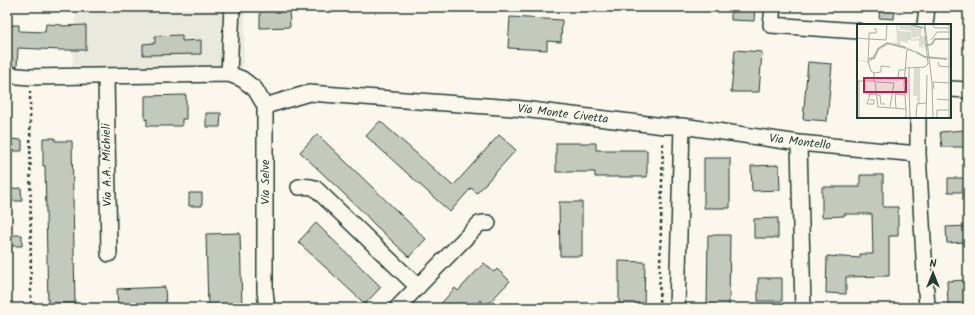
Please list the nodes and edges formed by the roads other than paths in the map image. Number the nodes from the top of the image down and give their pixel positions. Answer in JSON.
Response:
{"nodes":[{"id":1,"x":232,"y":7,"type":"edge"},
{"id":2,"x":773,"y":7,"type":"edge"},
{"id":3,"x":927,"y":7,"type":"edge"},
{"id":4,"x":925,"y":24,"type":"edge"},
{"id":5,"x":857,"y":31,"type":"edge"},
{"id":6,"x":229,"y":74,"type":"junction"},
{"id":7,"x":7,"y":75,"type":"edge"},
{"id":8,"x":106,"y":76,"type":"junction"},
{"id":9,"x":951,"y":89,"type":"edge"},
{"id":10,"x":968,"y":90,"type":"edge"},
{"id":11,"x":265,"y":106,"type":"junction"},
{"id":12,"x":918,"y":118,"type":"edge"},
{"id":13,"x":682,"y":126,"type":"junction"},
{"id":14,"x":799,"y":143,"type":"junction"},
{"id":15,"x":918,"y":154,"type":"junction"},
{"id":16,"x":299,"y":187,"type":"dead end"},
{"id":17,"x":488,"y":223,"type":"dead end"},
{"id":18,"x":109,"y":254,"type":"dead end"},
{"id":19,"x":418,"y":287,"type":"junction"},
{"id":20,"x":267,"y":308,"type":"edge"},
{"id":21,"x":398,"y":308,"type":"edge"},
{"id":22,"x":678,"y":308,"type":"edge"},
{"id":23,"x":803,"y":308,"type":"edge"},
{"id":24,"x":927,"y":308,"type":"edge"}],
"edges":[{"from":1,"to":6,"type":"street"},
{"from":2,"to":5,"type":"street"},
{"from":3,"to":4,"type":"street"},
{"from":6,"to":8,"type":"street"},
{"from":6,"to":11,"type":"street"},
{"from":7,"to":8,"type":"street"},
{"from":8,"to":18,"type":"street","name":"Via A.A. Michieli"},
{"from":9,"to":10,"type":"street"},
{"from":11,"to":13,"type":"street","name":"Via Monte Civetta"},
{"from":11,"to":20,"type":"street","name":"Via Selve"},
{"from":12,"to":15,"type":"street"},
{"from":13,"to":14,"type":"street","name":"Via Montello"},
{"from":13,"to":22,"type":"street"},
{"from":14,"to":15,"type":"street","name":"Via Montello"},
{"from":14,"to":23,"type":"street"},
{"from":15,"to":24,"type":"street"},
{"from":16,"to":19,"type":"street"},
{"from":17,"to":19,"type":"street"},
{"from":19,"to":21,"type":"street"}]}
